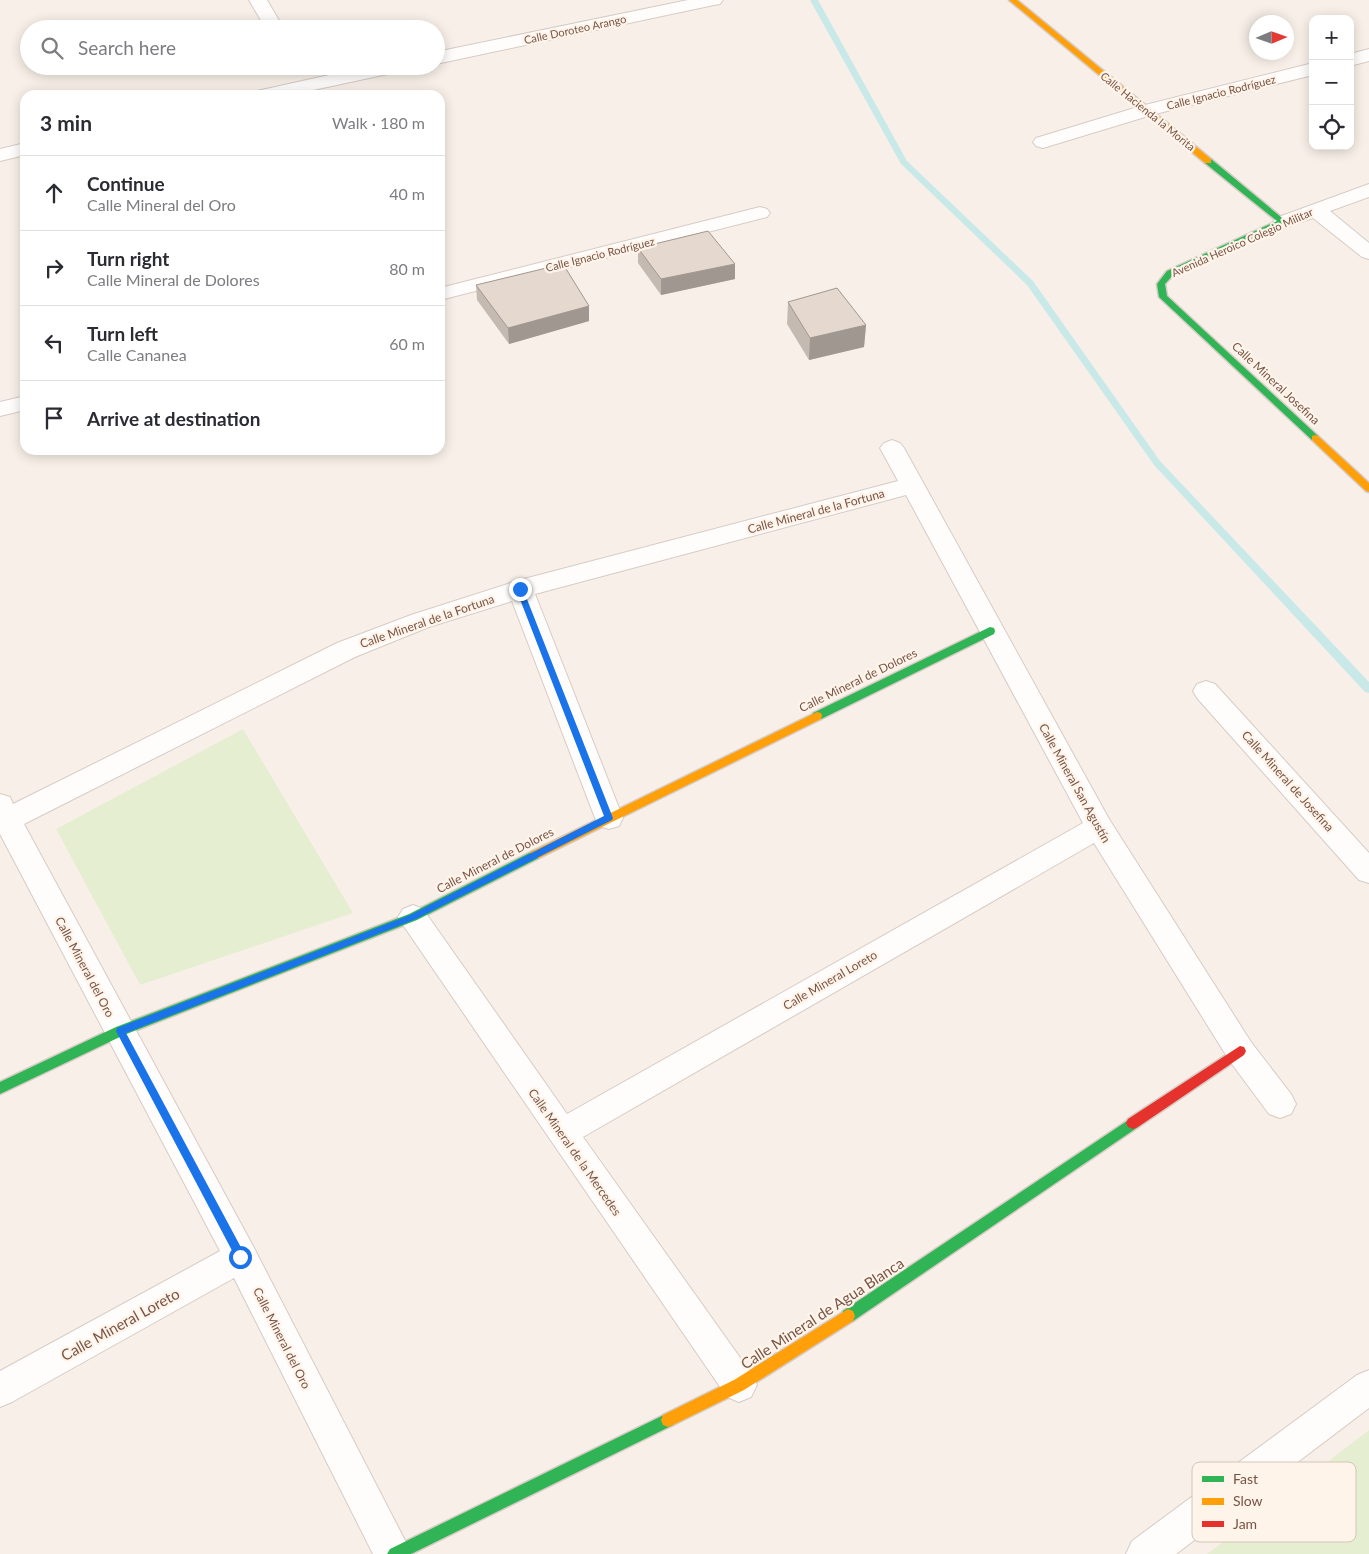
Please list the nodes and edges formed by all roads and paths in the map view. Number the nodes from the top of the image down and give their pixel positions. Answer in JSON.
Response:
{"nodes":[{"id":1,"x":258,"y":0,"type":"edge"},
{"id":2,"x":714,"y":0,"type":"edge"},
{"id":3,"x":1013,"y":0,"type":"edge"},
{"id":4,"x":270,"y":20,"type":"edge"},
{"id":5,"x":1369,"y":55,"type":"edge"},
{"id":6,"x":445,"y":56,"type":"edge"},
{"id":7,"x":1354,"y":59,"type":"edge"},
{"id":8,"x":1309,"y":70,"type":"edge"},
{"id":9,"x":301,"y":75,"type":"edge"},
{"id":10,"x":365,"y":75,"type":"edge"},
{"id":11,"x":310,"y":90,"type":"edge"},
{"id":12,"x":1148,"y":110,"type":"junction"},
{"id":13,"x":1043,"y":142,"type":"dead end"},
{"id":14,"x":20,"y":150,"type":"edge"},
{"id":15,"x":0,"y":155,"type":"edge"},
{"id":16,"x":1369,"y":190,"type":"edge"},
{"id":17,"x":1316,"y":210,"type":"junction"},
{"id":18,"x":760,"y":213,"type":"dead end"},
{"id":19,"x":1283,"y":222,"type":"junction"},
{"id":20,"x":1369,"y":253,"type":"edge"},
{"id":21,"x":445,"y":293,"type":"edge"},
{"id":22,"x":1163,"y":297,"type":"joint"},
{"id":23,"x":20,"y":403,"type":"edge"},
{"id":24,"x":0,"y":409,"type":"edge"},
{"id":25,"x":892,"y":448,"type":"dead end"},
{"id":26,"x":911,"y":486,"type":"junction"},
{"id":27,"x":1369,"y":489,"type":"edge"},
{"id":28,"x":520,"y":589,"type":"junction"},
{"id":29,"x":990,"y":631,"type":"junction"},
{"id":30,"x":1206,"y":691,"type":"dead end"},
{"id":31,"x":2,"y":816,"type":"edge"},
{"id":32,"x":609,"y":818,"type":"junction"},
{"id":33,"x":1099,"y":827,"type":"junction"},
{"id":34,"x":1369,"y":872,"type":"edge"},
{"id":35,"x":413,"y":917,"type":"junction"},
{"id":36,"x":120,"y":1031,"type":"junction"},
{"id":37,"x":1240,"y":1051,"type":"junction"},
{"id":38,"x":0,"y":1088,"type":"edge"},
{"id":39,"x":1280,"y":1104,"type":"dead end"},
{"id":40,"x":562,"y":1133,"type":"junction"},
{"id":41,"x":240,"y":1257,"type":"junction"},
{"id":42,"x":739,"y":1385,"type":"junction"},
{"id":43,"x":1369,"y":1387,"type":"edge"},
{"id":44,"x":0,"y":1390,"type":"edge"},
{"id":45,"x":1268,"y":1462,"type":"edge"},
{"id":46,"x":1192,"y":1519,"type":"edge"},
{"id":47,"x":394,"y":1554,"type":"edge"},
{"id":48,"x":1145,"y":1554,"type":"edge"}],
"edges":[{"from":1,"to":4,"type":"street"},
{"from":2,"to":6,"type":"street","name":"Calle Doroteo Arango"},
{"from":3,"to":12,"type":"street","name":"Calle Hacienda la Morita"},
{"from":5,"to":7,"type":"street"},
{"from":8,"to":12,"type":"street","name":"Calle Ignacio Rodríguez"},
{"from":9,"to":11,"type":"street"},
{"from":10,"to":11,"type":"street"},
{"from":12,"to":13,"type":"street","name":"Calle Ignacio Rodríguez"},
{"from":12,"to":19,"type":"street","name":"Calle Hacienda la Morita"},
{"from":14,"to":15,"type":"street"},
{"from":16,"to":17,"type":"street","name":"Avenida Heroico Colegio Militar"},
{"from":17,"to":19,"type":"street","name":"Avenida Heroico Colegio Militar"},
{"from":17,"to":20,"type":"street"},
{"from":18,"to":21,"type":"street","name":"Calle Ignacio Rodríguez"},
{"from":19,"to":22,"type":"street","name":"Avenida Heroico Colegio Militar"},
{"from":22,"to":27,"type":"street","name":"Calle Mineral Josefina"},
{"from":23,"to":24,"type":"street"},
{"from":25,"to":26,"type":"street","name":"Calle Mineral San Agustín"},
{"from":26,"to":28,"type":"street","name":"Calle Mineral de la Fortuna"},
{"from":26,"to":29,"type":"street","name":"Calle Mineral San Agustín"},
{"from":28,"to":31,"type":"street","name":"Calle Mineral de la Fortuna"},
{"from":28,"to":32,"type":"street"},
{"from":29,"to":32,"type":"street","name":"Calle Mineral de Dolores"},
{"from":29,"to":33,"type":"street","name":"Calle Mineral San Agustín"},
{"from":30,"to":34,"type":"street","name":"Calle Mineral de Josefina"},
{"from":31,"to":36,"type":"street","name":"Calle Mineral del Oro"},
{"from":32,"to":35,"type":"street","name":"Calle Mineral de Dolores"},
{"from":33,"to":37,"type":"street","name":"Calle Mineral San Agustín"},
{"from":33,"to":40,"type":"street","name":"Calle Mineral Loreto"},
{"from":35,"to":36,"type":"street","name":"Calle Mineral de Dolores"},
{"from":35,"to":40,"type":"street","name":"Calle Mineral de la Mercedes"},
{"from":36,"to":38,"type":"street","name":"Calle Mineral de Dolores"},
{"from":36,"to":41,"type":"street","name":"Calle Mineral del Oro"},
{"from":37,"to":39,"type":"street","name":"Calle Mineral San Agustín"},
{"from":37,"to":42,"type":"street","name":"Calle Mineral de Agua Blanca"},
{"from":40,"to":42,"type":"street","name":"Calle Mineral de la Mercedes"},
{"from":41,"to":44,"type":"street","name":"Calle Mineral Loreto"},
{"from":41,"to":47,"type":"street","name":"Calle Mineral del Oro"},
{"from":42,"to":47,"type":"street","name":"Calle Mineral de Agua Blanca"},
{"from":43,"to":45,"type":"street"},
{"from":46,"to":48,"type":"street"}]}
